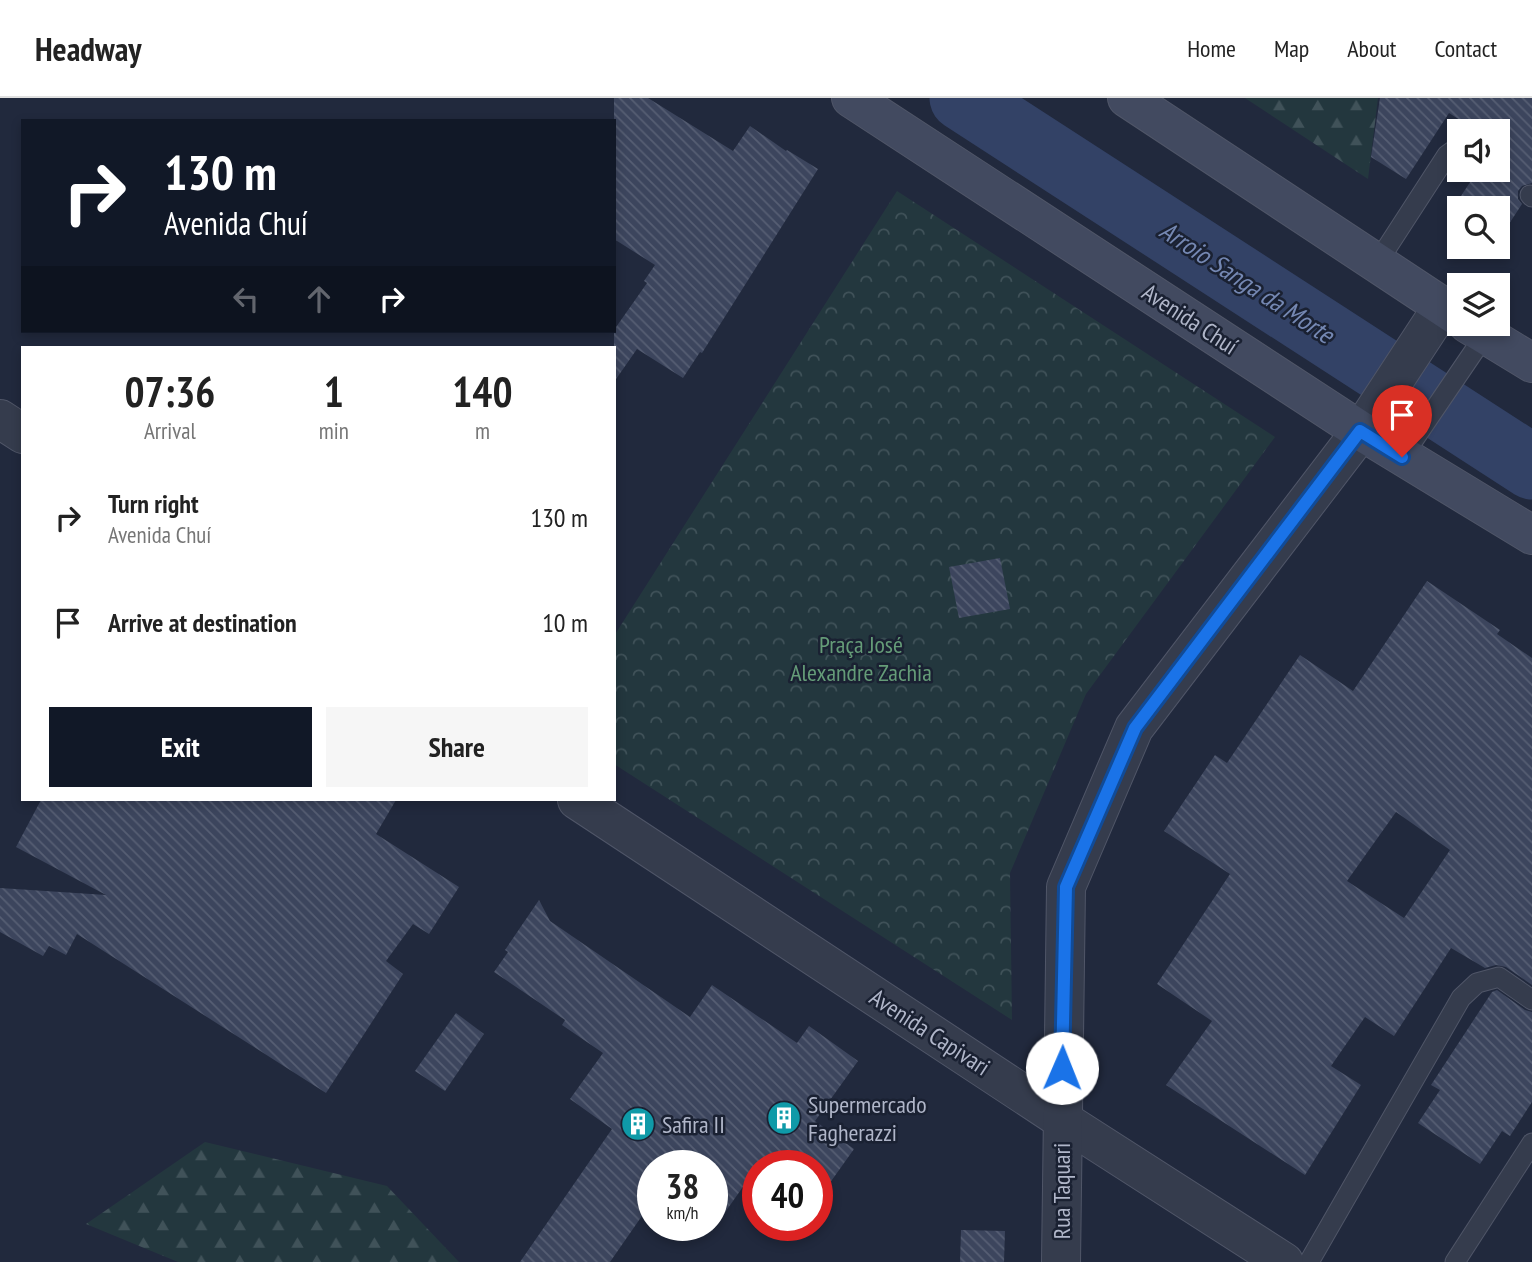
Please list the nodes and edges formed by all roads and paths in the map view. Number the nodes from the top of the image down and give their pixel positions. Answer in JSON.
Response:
{"nodes":[{"id":1,"x":851,"y":98,"type":"edge"},
{"id":2,"x":1127,"y":98,"type":"edge"},
{"id":3,"x":1447,"y":155,"type":"edge"},
{"id":4,"x":1377,"y":263,"type":"junction"},
{"id":5,"x":1447,"y":310,"type":"edge"},
{"id":6,"x":1447,"y":332,"type":"edge"},
{"id":7,"x":1461,"y":336,"type":"edge"},
{"id":8,"x":1488,"y":336,"type":"edge"},
{"id":9,"x":1532,"y":363,"type":"edge"},
{"id":10,"x":0,"y":419,"type":"edge"},
{"id":11,"x":1360,"y":431,"type":"junction"},
{"id":12,"x":21,"y":433,"type":"edge"},
{"id":13,"x":1402,"y":457,"type":"junction"},
{"id":14,"x":1532,"y":535,"type":"edge"},
{"id":15,"x":579,"y":801,"type":"edge"},
{"id":16,"x":1532,"y":1000,"type":"edge"},
{"id":17,"x":1061,"y":1119,"type":"junction"},
{"id":18,"x":1532,"y":1143,"type":"edge"},
{"id":19,"x":1061,"y":1262,"type":"edge"},
{"id":20,"x":1284,"y":1262,"type":"edge"},
{"id":21,"x":1309,"y":1262,"type":"edge"},
{"id":22,"x":1455,"y":1262,"type":"edge"}],
"edges":[{"from":1,"to":11,"type":"main road","name":"Avenida Chuí"},
{"from":2,"to":4,"type":"main road"},
{"from":3,"to":4,"type":"lane"},
{"from":4,"to":5,"type":"main road"},
{"from":6,"to":11,"type":"street","name":"Rua Taquari"},
{"from":7,"to":13,"type":"lane"},
{"from":8,"to":9,"type":"main road"},
{"from":10,"to":12,"type":"street"},
{"from":11,"to":13,"type":"main road","name":"Avenida Chuí"},
{"from":11,"to":17,"type":"street","name":"Rua Taquari"},
{"from":13,"to":14,"type":"main road","name":"Avenida Chuí"},
{"from":15,"to":17,"type":"street","name":"Avenida Capivari"},
{"from":16,"to":21,"type":"lane"},
{"from":17,"to":19,"type":"street","name":"Rua Taquari"},
{"from":17,"to":20,"type":"street","name":"Avenida Capivari"},
{"from":18,"to":22,"type":"lane"}]}
